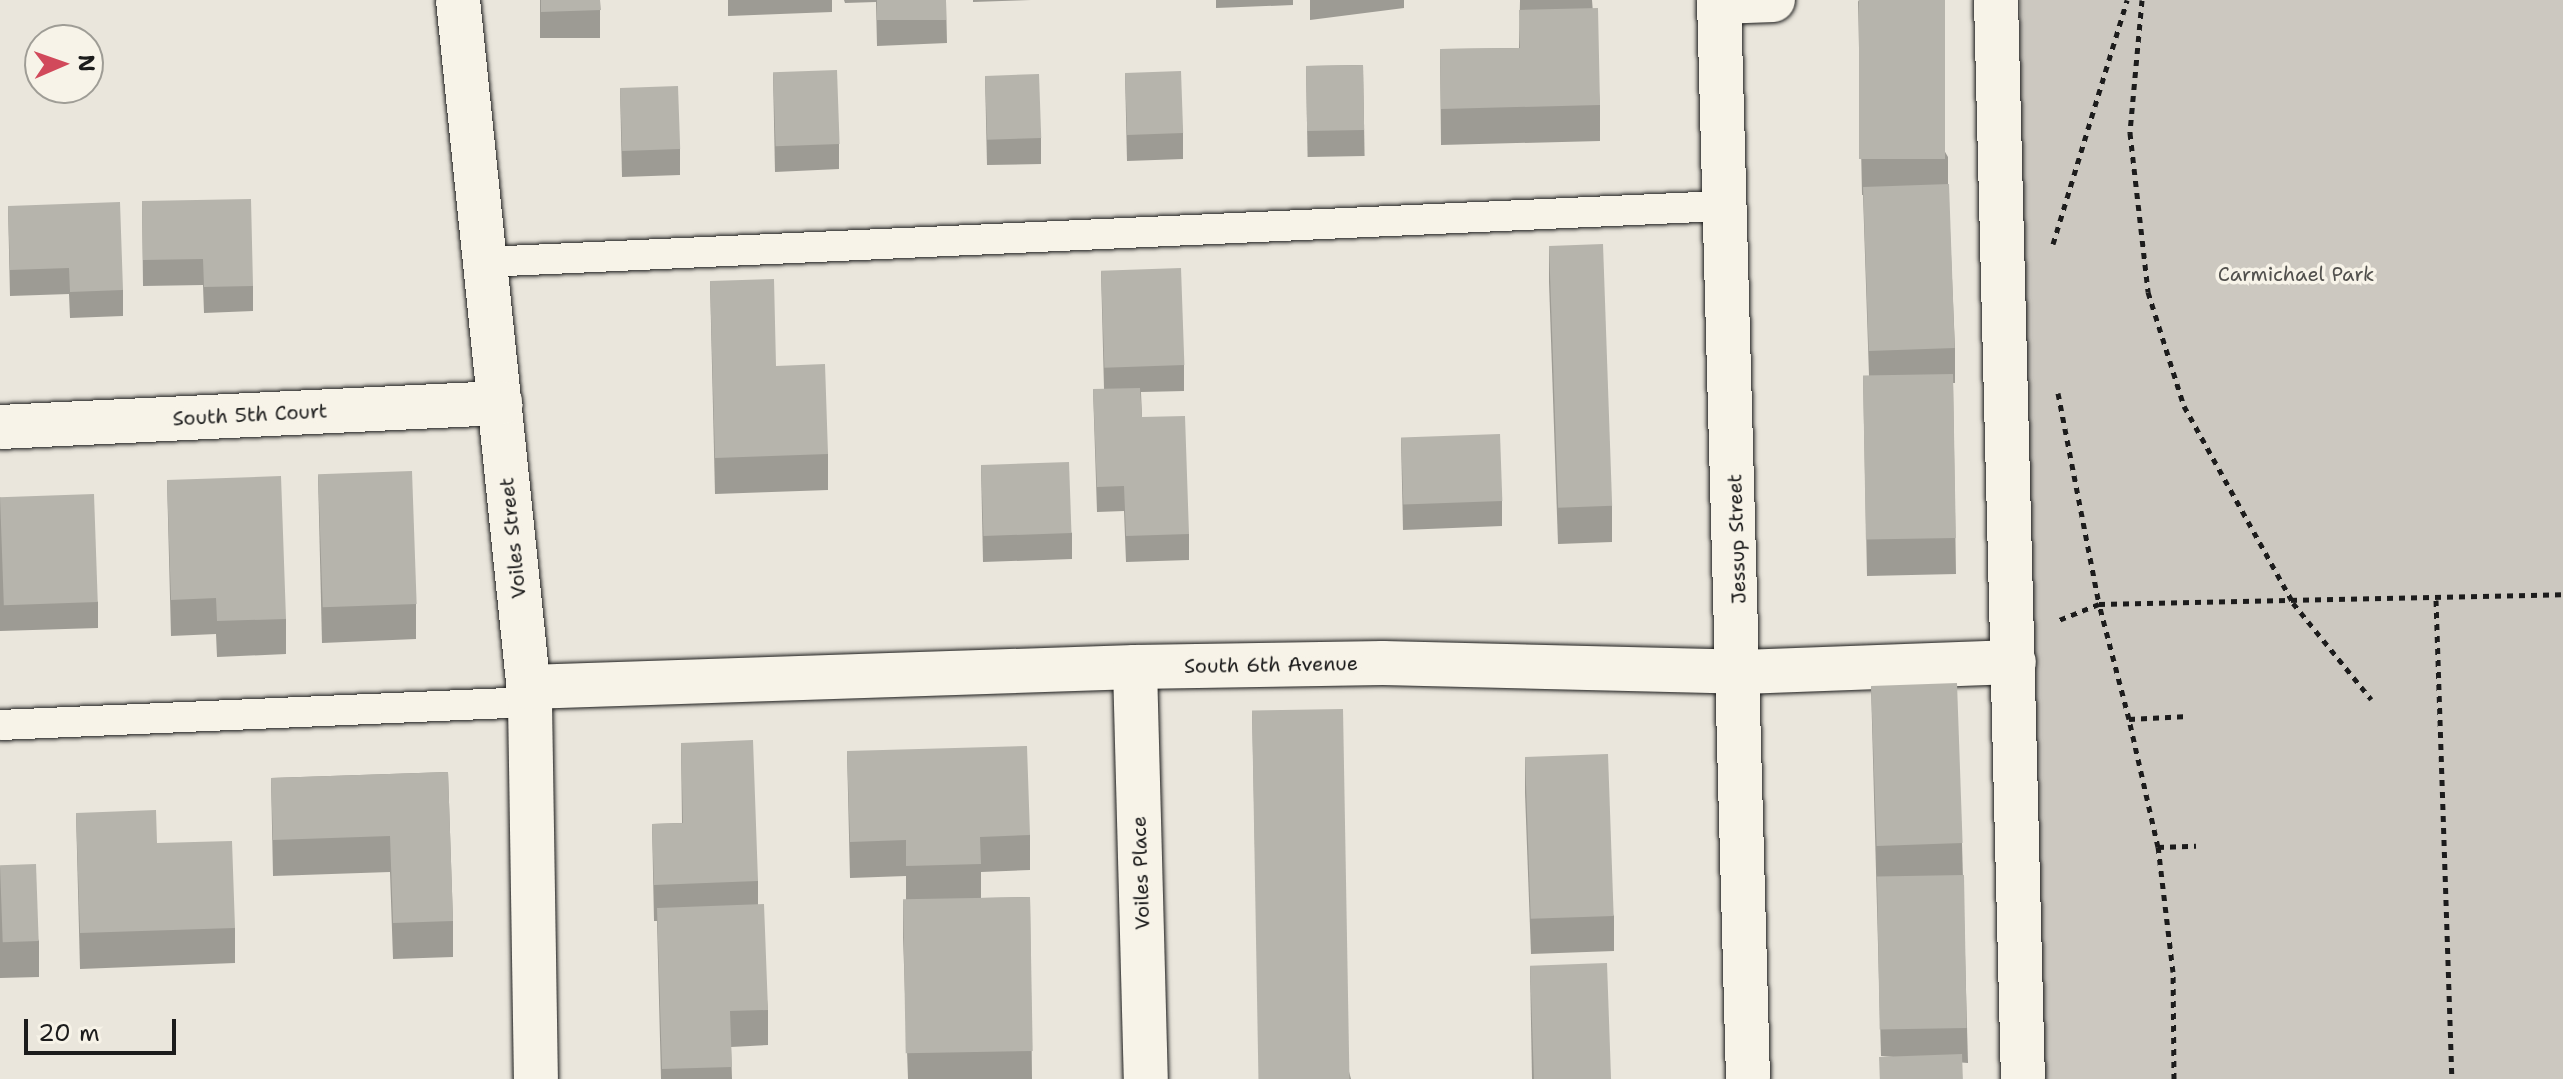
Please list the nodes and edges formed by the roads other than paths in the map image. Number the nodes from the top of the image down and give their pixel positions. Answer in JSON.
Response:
{"nodes":[{"id":1,"x":458,"y":0,"type":"edge"},
{"id":2,"x":1773,"y":0,"type":"edge"},
{"id":3,"x":1996,"y":0,"type":"edge"},
{"id":4,"x":1719,"y":1,"type":"edge"},
{"id":5,"x":1724,"y":206,"type":"junction"},
{"id":6,"x":484,"y":262,"type":"junction"},
{"id":7,"x":500,"y":403,"type":"junction"},
{"id":8,"x":0,"y":427,"type":"edge"},
{"id":9,"x":2022,"y":639,"type":"junction"},
{"id":10,"x":1135,"y":667,"type":"junction"},
{"id":11,"x":1742,"y":672,"type":"junction"},
{"id":12,"x":529,"y":695,"type":"junction"},
{"id":13,"x":0,"y":725,"type":"edge"},
{"id":14,"x":536,"y":1079,"type":"edge"},
{"id":15,"x":1146,"y":1079,"type":"edge"},
{"id":16,"x":1748,"y":1079,"type":"edge"},
{"id":17,"x":2023,"y":1079,"type":"edge"}],
"edges":[{"from":1,"to":6,"type":"street","name":"Voiles Street"},
{"from":2,"to":4,"type":"street"},
{"from":3,"to":9,"type":"street"},
{"from":4,"to":5,"type":"street","name":"Jessup Street"},
{"from":5,"to":6,"type":"lane"},
{"from":5,"to":11,"type":"street","name":"Jessup Street"},
{"from":6,"to":7,"type":"street","name":"Voiles Street"},
{"from":7,"to":8,"type":"street","name":"South 5th Court"},
{"from":7,"to":12,"type":"street","name":"Voiles Street"},
{"from":9,"to":11,"type":"street","name":"South 6th Avenue"},
{"from":9,"to":17,"type":"street"},
{"from":10,"to":11,"type":"street","name":"South 6th Avenue"},
{"from":10,"to":12,"type":"street","name":"South 6th Avenue"},
{"from":10,"to":15,"type":"street","name":"Voiles Place"},
{"from":11,"to":16,"type":"street","name":"Jessup Street"},
{"from":12,"to":13,"type":"lane"},
{"from":12,"to":14,"type":"street","name":"Voiles Street"}]}
